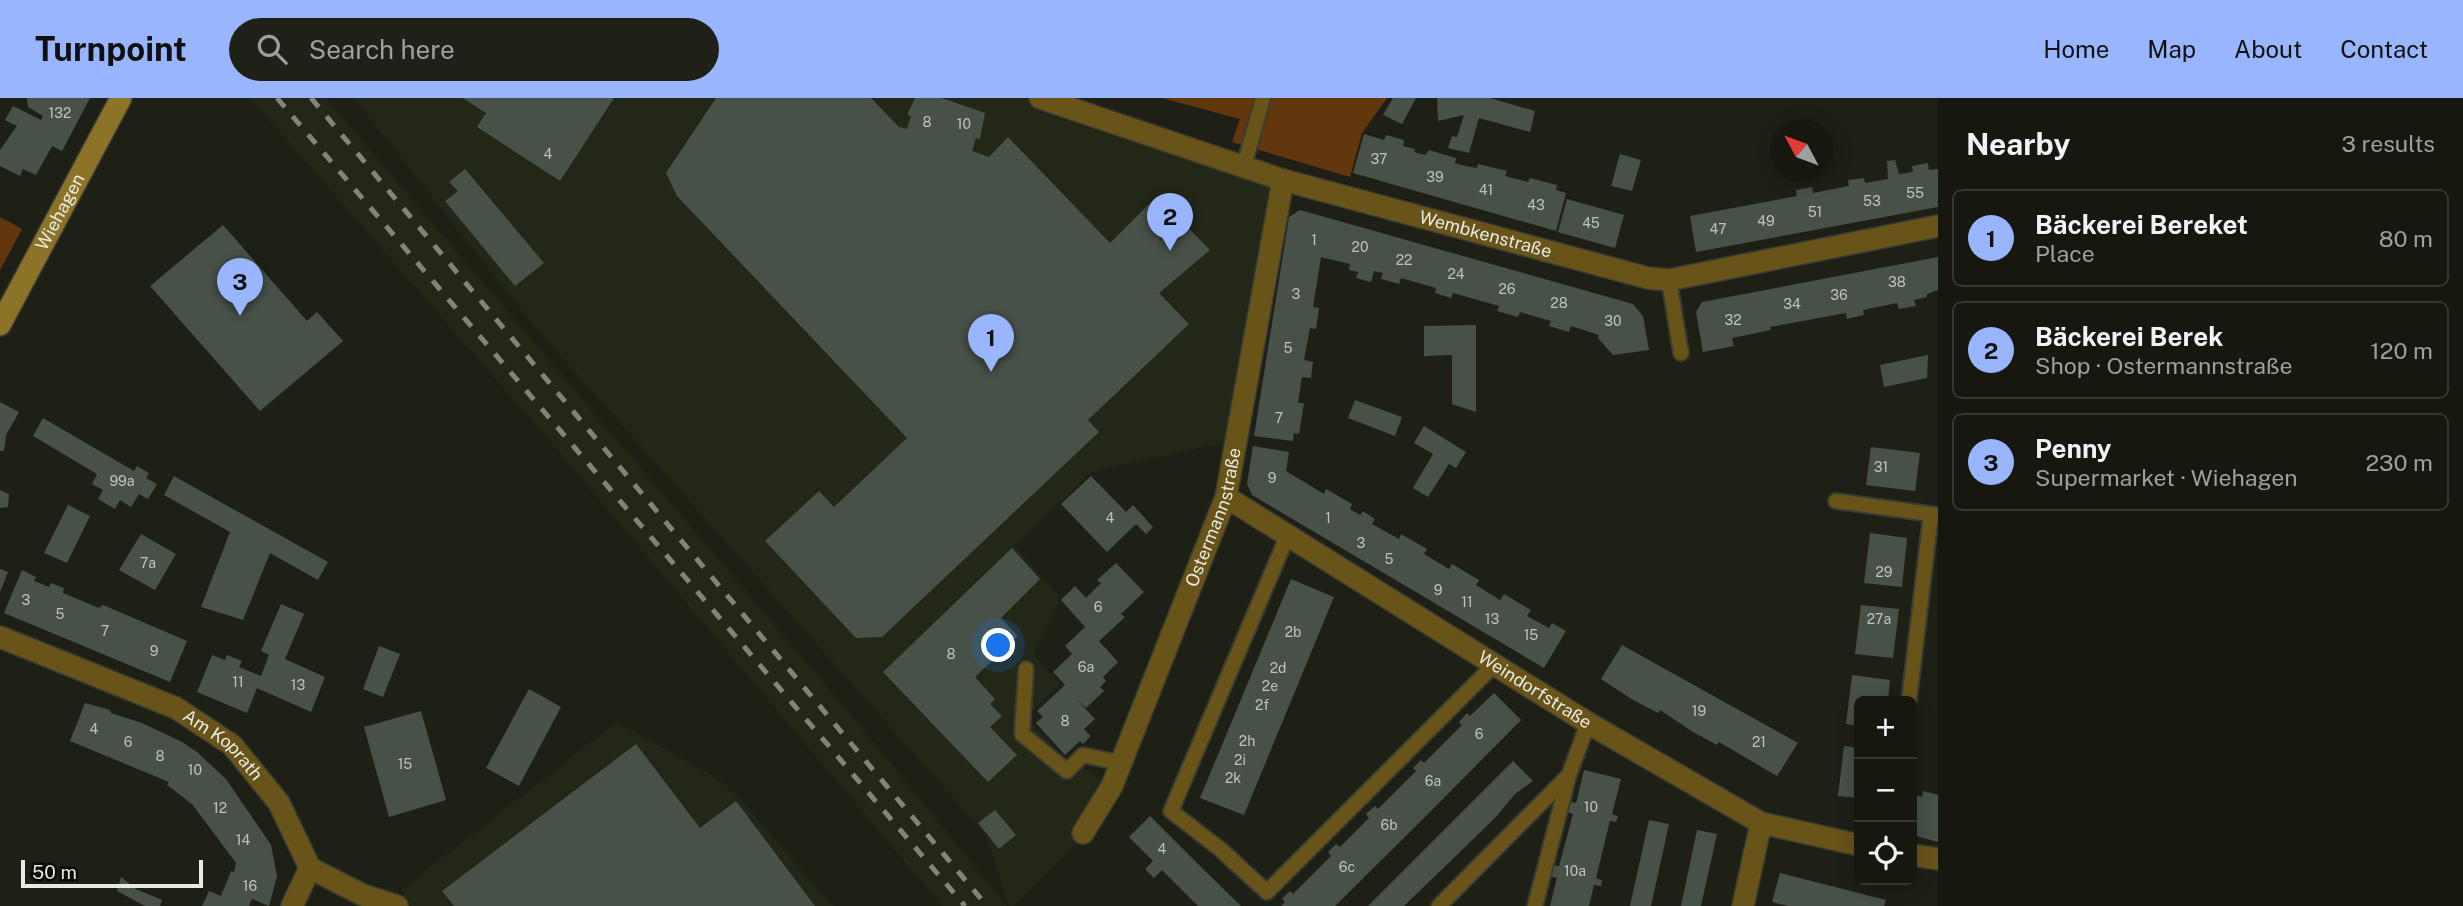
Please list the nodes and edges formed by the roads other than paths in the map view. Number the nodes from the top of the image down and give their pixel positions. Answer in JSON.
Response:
{"nodes":[{"id":1,"x":121,"y":98,"type":"edge"},
{"id":2,"x":1040,"y":98,"type":"edge"},
{"id":3,"x":1263,"y":98,"type":"edge"},
{"id":4,"x":1244,"y":166,"type":"junction"},
{"id":5,"x":1283,"y":180,"type":"junction"},
{"id":6,"x":1938,"y":226,"type":"edge"},
{"id":7,"x":1669,"y":280,"type":"junction"},
{"id":8,"x":0,"y":325,"type":"edge"},
{"id":9,"x":1681,"y":354,"type":"dead end"},
{"id":10,"x":1226,"y":497,"type":"junction"},
{"id":11,"x":1836,"y":501,"type":"dead end"},
{"id":12,"x":1935,"y":514,"type":"edge"},
{"id":13,"x":1287,"y":537,"type":"junction"},
{"id":14,"x":0,"y":638,"type":"edge"},
{"id":15,"x":1495,"y":664,"type":"junction"},
{"id":16,"x":1026,"y":670,"type":"dead end"},
{"id":17,"x":1910,"y":696,"type":"edge"},
{"id":18,"x":1588,"y":723,"type":"junction"},
{"id":19,"x":1121,"y":762,"type":"junction"},
{"id":20,"x":1569,"y":775,"type":"junction"},
{"id":21,"x":1761,"y":823,"type":"junction"},
{"id":22,"x":1083,"y":834,"type":"dead end"},
{"id":23,"x":1854,"y":844,"type":"edge"},
{"id":24,"x":1917,"y":856,"type":"edge"},
{"id":25,"x":1938,"y":859,"type":"edge"},
{"id":26,"x":310,"y":868,"type":"junction"},
{"id":27,"x":292,"y":906,"type":"edge"},
{"id":28,"x":397,"y":906,"type":"edge"},
{"id":29,"x":1439,"y":906,"type":"edge"},
{"id":30,"x":1535,"y":906,"type":"edge"},
{"id":31,"x":1743,"y":906,"type":"edge"}],
"edges":[{"from":1,"to":8,"type":"main road","name":"Wiehagen"},
{"from":2,"to":4,"type":"street","name":"Wembkenstraße"},
{"from":3,"to":4,"type":"lane"},
{"from":4,"to":5,"type":"street","name":"Wembkenstraße"},
{"from":5,"to":7,"type":"street","name":"Wembkenstraße"},
{"from":5,"to":10,"type":"street","name":"Ostermannstraße"},
{"from":6,"to":7,"type":"street","name":"Wembkenstraße"},
{"from":7,"to":9,"type":"lane"},
{"from":10,"to":13,"type":"street","name":"Weindorfstraße"},
{"from":10,"to":19,"type":"street","name":"Ostermannstraße"},
{"from":11,"to":12,"type":"lane"},
{"from":12,"to":17,"type":"lane"},
{"from":13,"to":15,"type":"street","name":"Weindorfstraße"},
{"from":13,"to":15,"type":"lane"},
{"from":14,"to":26,"type":"street","name":"Am Koprath"},
{"from":15,"to":18,"type":"street","name":"Weindorfstraße"},
{"from":16,"to":19,"type":"lane"},
{"from":18,"to":20,"type":"lane"},
{"from":18,"to":21,"type":"street","name":"Weindorfstraße"},
{"from":19,"to":22,"type":"street","name":"Ostermannstraße"},
{"from":20,"to":29,"type":"lane"},
{"from":20,"to":30,"type":"lane"},
{"from":21,"to":23,"type":"street","name":"Weindorfstraße"},
{"from":21,"to":31,"type":"street"},
{"from":24,"to":25,"type":"street"},
{"from":26,"to":27,"type":"street"},
{"from":26,"to":28,"type":"street"}]}
